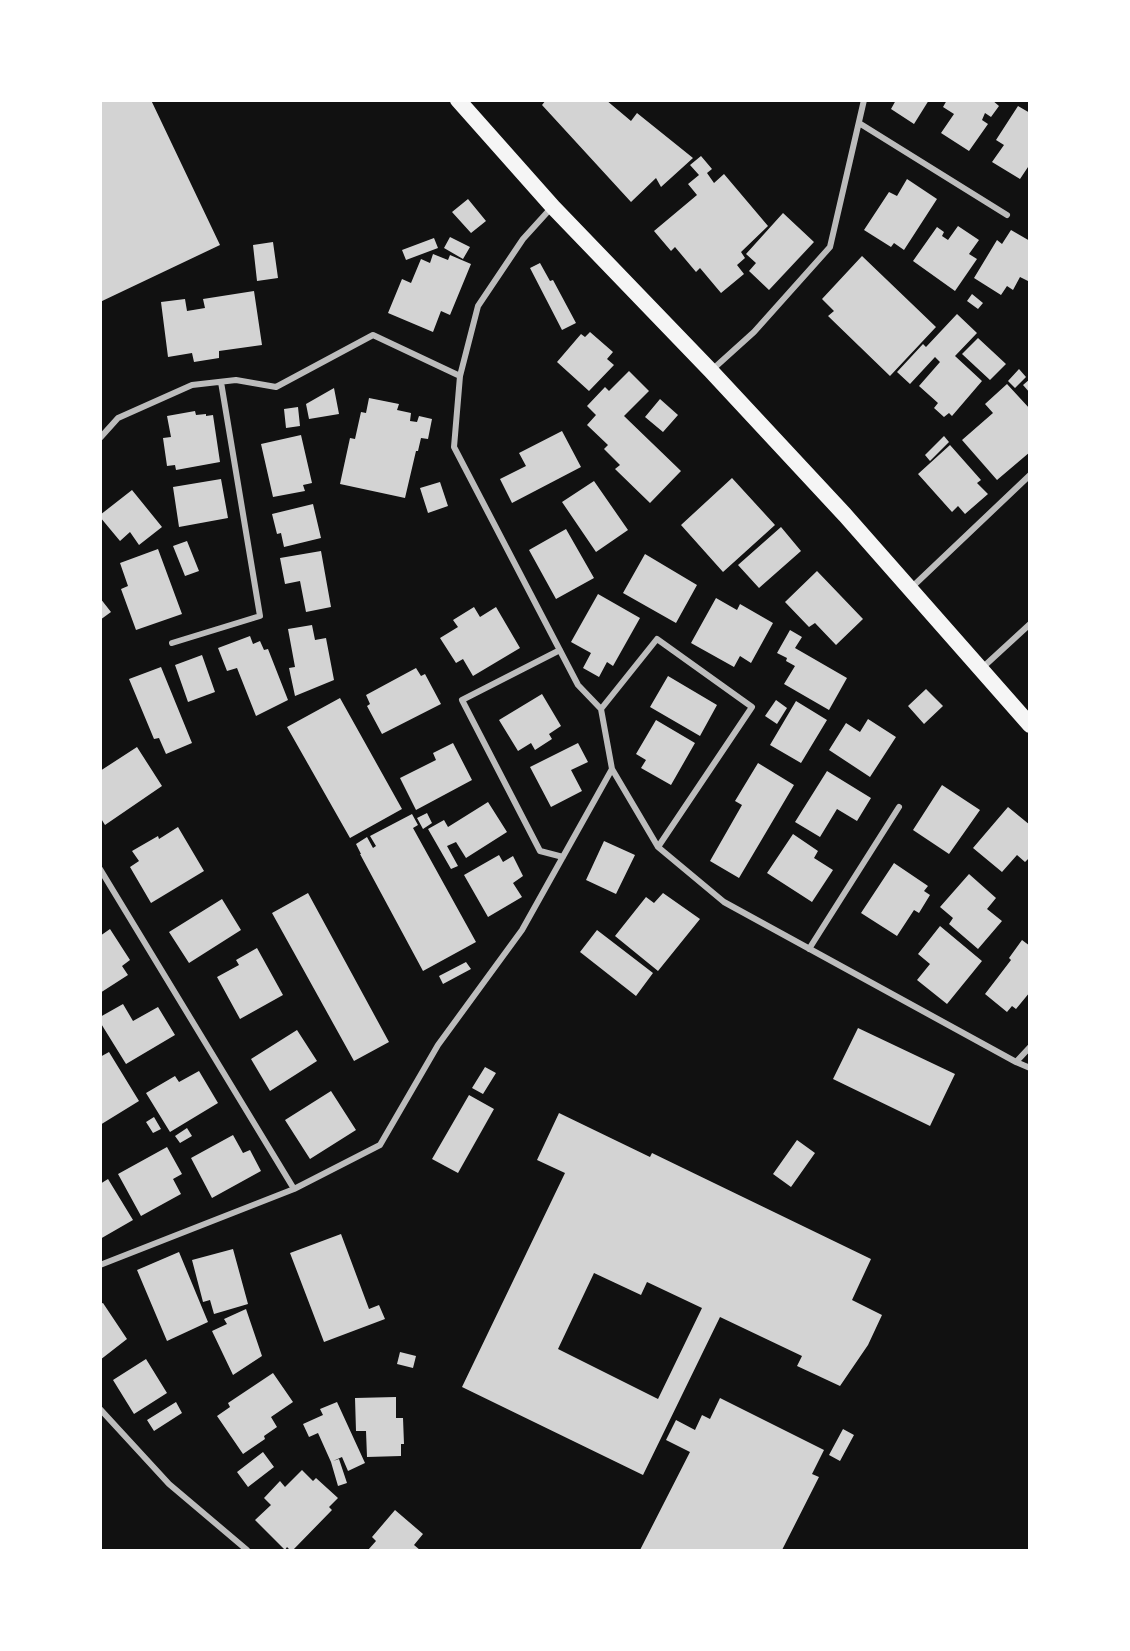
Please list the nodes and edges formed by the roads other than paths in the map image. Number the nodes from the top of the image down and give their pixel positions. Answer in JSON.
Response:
{"nodes":[{"id":1,"x":458,"y":100,"type":"edge"},
{"id":2,"x":864,"y":100,"type":"edge"},
{"id":3,"x":859,"y":123,"type":"junction"},
{"id":4,"x":553,"y":207,"type":"junction"},
{"id":5,"x":1007,"y":215,"type":"dead end"},
{"id":6,"x":711,"y":371,"type":"junction"},
{"id":7,"x":460,"y":376,"type":"junction"},
{"id":8,"x":221,"y":382,"type":"junction"},
{"id":9,"x":100,"y":438,"type":"edge"},
{"id":10,"x":1029,"y":475,"type":"edge"},
{"id":11,"x":910,"y":589,"type":"junction"},
{"id":12,"x":1029,"y":624,"type":"edge"},
{"id":13,"x":172,"y":643,"type":"dead end"},
{"id":14,"x":560,"y":650,"type":"junction"},
{"id":15,"x":981,"y":670,"type":"junction"},
{"id":16,"x":602,"y":710,"type":"junction"},
{"id":17,"x":1029,"y":725,"type":"edge"},
{"id":18,"x":612,"y":769,"type":"junction"},
{"id":19,"x":899,"y":807,"type":"dead end"},
{"id":20,"x":658,"y":847,"type":"junction"},
{"id":21,"x":563,"y":857,"type":"junction"},
{"id":22,"x":100,"y":868,"type":"edge"},
{"id":23,"x":809,"y":949,"type":"junction"},
{"id":24,"x":1029,"y":1047,"type":"edge"},
{"id":25,"x":1016,"y":1062,"type":"junction"},
{"id":26,"x":1029,"y":1068,"type":"edge"},
{"id":27,"x":294,"y":1189,"type":"junction"},
{"id":28,"x":100,"y":1265,"type":"edge"},
{"id":29,"x":100,"y":1409,"type":"edge"},
{"id":30,"x":247,"y":1551,"type":"edge"}],
"edges":[{"from":1,"to":4,"type":"highway"},
{"from":2,"to":3,"type":"street"},
{"from":3,"to":5,"type":"street"},
{"from":3,"to":6,"type":"street"},
{"from":4,"to":6,"type":"highway"},
{"from":4,"to":7,"type":"street"},
{"from":6,"to":11,"type":"highway"},
{"from":7,"to":8,"type":"street"},
{"from":7,"to":14,"type":"street"},
{"from":8,"to":9,"type":"street"},
{"from":8,"to":13,"type":"street"},
{"from":10,"to":11,"type":"street"},
{"from":11,"to":15,"type":"highway"},
{"from":12,"to":15,"type":"street"},
{"from":14,"to":16,"type":"street"},
{"from":14,"to":21,"type":"street"},
{"from":15,"to":17,"type":"highway"},
{"from":16,"to":18,"type":"street"},
{"from":16,"to":20,"type":"street"},
{"from":18,"to":20,"type":"street"},
{"from":18,"to":21,"type":"street"},
{"from":19,"to":23,"type":"street"},
{"from":20,"to":23,"type":"street"},
{"from":21,"to":27,"type":"street"},
{"from":22,"to":27,"type":"street"},
{"from":23,"to":25,"type":"street"},
{"from":24,"to":25,"type":"street"},
{"from":25,"to":26,"type":"street"},
{"from":27,"to":28,"type":"street"},
{"from":29,"to":30,"type":"street"}]}
